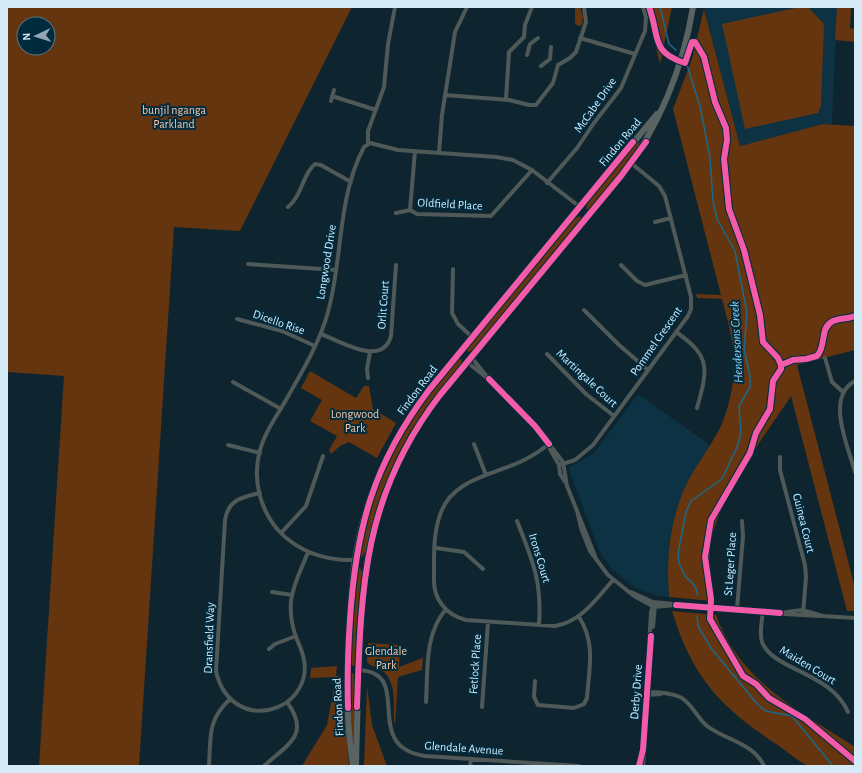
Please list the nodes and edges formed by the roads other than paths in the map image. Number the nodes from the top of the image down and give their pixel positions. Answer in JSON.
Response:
{"nodes":[{"id":1,"x":396,"y":7,"type":"edge"},
{"id":2,"x":467,"y":7,"type":"edge"},
{"id":3,"x":532,"y":7,"type":"edge"},
{"id":4,"x":584,"y":7,"type":"edge"},
{"id":5,"x":643,"y":7,"type":"edge"},
{"id":6,"x":693,"y":7,"type":"edge"},
{"id":7,"x":538,"y":38,"type":"dead end"},
{"id":8,"x":580,"y":38,"type":"junction"},
{"id":9,"x":523,"y":39,"type":"junction"},
{"id":10,"x":530,"y":44,"type":"junction"},
{"id":11,"x":551,"y":47,"type":"dead end"},
{"id":12,"x":527,"y":54,"type":"dead end"},
{"id":13,"x":635,"y":54,"type":"junction"},
{"id":14,"x":550,"y":59,"type":"junction"},
{"id":15,"x":558,"y":65,"type":"junction"},
{"id":16,"x":541,"y":66,"type":"dead end"},
{"id":17,"x":334,"y":90,"type":"dead end"},
{"id":18,"x":445,"y":95,"type":"junction"},
{"id":19,"x":506,"y":99,"type":"junction"},
{"id":20,"x":664,"y":102,"type":"junction"},
{"id":21,"x":376,"y":110,"type":"junction"},
{"id":22,"x":633,"y":142,"type":"junction"},
{"id":23,"x":368,"y":144,"type":"junction"},
{"id":24,"x":643,"y":147,"type":"junction"},
{"id":25,"x":414,"y":152,"type":"junction"},
{"id":26,"x":439,"y":153,"type":"junction"},
{"id":27,"x":631,"y":163,"type":"junction"},
{"id":28,"x":532,"y":170,"type":"junction"},
{"id":29,"x":351,"y":182,"type":"junction"},
{"id":30,"x":547,"y":183,"type":"junction"},
{"id":31,"x":288,"y":206,"type":"dead end"},
{"id":32,"x":579,"y":209,"type":"junction"},
{"id":33,"x":410,"y":210,"type":"junction"},
{"id":34,"x":396,"y":213,"type":"dead end"},
{"id":35,"x":588,"y":215,"type":"junction"},
{"id":36,"x":671,"y":218,"type":"junction"},
{"id":37,"x":655,"y":222,"type":"dead end"},
{"id":38,"x":248,"y":264,"type":"dead end"},
{"id":39,"x":396,"y":265,"type":"dead end"},
{"id":40,"x":621,"y":265,"type":"dead end"},
{"id":41,"x":453,"y":269,"type":"dead end"},
{"id":42,"x":336,"y":270,"type":"junction"},
{"id":43,"x":686,"y":275,"type":"junction"},
{"id":44,"x":584,"y":310,"type":"dead end"},
{"id":45,"x":237,"y":319,"type":"dead end"},
{"id":46,"x":676,"y":332,"type":"junction"},
{"id":47,"x":321,"y":334,"type":"junction"},
{"id":48,"x":472,"y":337,"type":"junction"},
{"id":49,"x":315,"y":346,"type":"junction"},
{"id":50,"x":370,"y":352,"type":"junction"},
{"id":51,"x":460,"y":352,"type":"junction"},
{"id":52,"x":547,"y":354,"type":"dead end"},
{"id":53,"x":825,"y":358,"type":"dead end"},
{"id":54,"x":469,"y":360,"type":"junction"},
{"id":55,"x":648,"y":370,"type":"junction"},
{"id":56,"x":368,"y":378,"type":"dead end"},
{"id":57,"x":855,"y":380,"type":"edge"},
{"id":58,"x":233,"y":382,"type":"dead end"},
{"id":59,"x":843,"y":392,"type":"junction"},
{"id":60,"x":697,"y":408,"type":"dead end"},
{"id":61,"x":281,"y":409,"type":"junction"},
{"id":62,"x":614,"y":416,"type":"junction"},
{"id":63,"x":474,"y":444,"type":"dead end"},
{"id":64,"x":549,"y":444,"type":"junction"},
{"id":65,"x":228,"y":445,"type":"dead end"},
{"id":66,"x":855,"y":450,"type":"edge"},
{"id":67,"x":850,"y":451,"type":"junction"},
{"id":68,"x":260,"y":452,"type":"junction"},
{"id":69,"x":323,"y":456,"type":"dead end"},
{"id":70,"x":780,"y":457,"type":"dead end"},
{"id":71,"x":562,"y":464,"type":"junction"},
{"id":72,"x":855,"y":472,"type":"edge"},
{"id":73,"x":486,"y":475,"type":"junction"},
{"id":74,"x":260,"y":493,"type":"junction"},
{"id":75,"x":742,"y":520,"type":"dead end"},
{"id":76,"x":517,"y":521,"type":"dead end"},
{"id":77,"x":281,"y":533,"type":"junction"},
{"id":78,"x":436,"y":548,"type":"junction"},
{"id":79,"x":308,"y":552,"type":"junction"},
{"id":80,"x":354,"y":562,"type":"junction"},
{"id":81,"x":366,"y":564,"type":"junction"},
{"id":82,"x":483,"y":569,"type":"dead end"},
{"id":83,"x":613,"y":580,"type":"junction"},
{"id":84,"x":272,"y":592,"type":"dead end"},
{"id":85,"x":292,"y":595,"type":"junction"},
{"id":86,"x":654,"y":605,"type":"junction"},
{"id":87,"x":446,"y":609,"type":"junction"},
{"id":88,"x":737,"y":609,"type":"junction"},
{"id":89,"x":763,"y":611,"type":"junction"},
{"id":90,"x":804,"y":612,"type":"junction"},
{"id":91,"x":579,"y":617,"type":"junction"},
{"id":92,"x":855,"y":618,"type":"edge"},
{"id":93,"x":488,"y":622,"type":"junction"},
{"id":94,"x":539,"y":625,"type":"junction"},
{"id":95,"x":296,"y":636,"type":"junction"},
{"id":96,"x":269,"y":649,"type":"dead end"},
{"id":97,"x":347,"y":669,"type":"junction"},
{"id":98,"x":359,"y":670,"type":"junction"},
{"id":99,"x":535,"y":681,"type":"dead end"},
{"id":100,"x":647,"y":693,"type":"junction"},
{"id":101,"x":230,"y":698,"type":"junction"},
{"id":102,"x":287,"y":702,"type":"junction"},
{"id":103,"x":426,"y":702,"type":"dead end"},
{"id":104,"x":482,"y":707,"type":"dead end"},
{"id":105,"x":848,"y":712,"type":"dead end"},
{"id":106,"x":643,"y":750,"type":"junction"},
{"id":107,"x":471,"y":759,"type":"junction"},
{"id":108,"x":526,"y":764,"type":"edge"},
{"id":109,"x":209,"y":766,"type":"edge"},
{"id":110,"x":264,"y":766,"type":"edge"},
{"id":111,"x":353,"y":766,"type":"edge"},
{"id":112,"x":356,"y":766,"type":"edge"},
{"id":113,"x":470,"y":766,"type":"edge"},
{"id":114,"x":579,"y":766,"type":"edge"},
{"id":115,"x":639,"y":766,"type":"edge"},
{"id":116,"x":643,"y":766,"type":"edge"},
{"id":117,"x":764,"y":766,"type":"edge"}],
"edges":[{"from":1,"to":21,"type":"street"},
{"from":2,"to":18,"type":"street"},
{"from":3,"to":9,"type":"street"},
{"from":4,"to":8,"type":"street"},
{"from":5,"to":13,"type":"street","name":"McCabe Drive"},
{"from":6,"to":20,"type":"main road","name":"Findon Road"},
{"from":7,"to":10,"type":"street"},
{"from":8,"to":13,"type":"street"},
{"from":8,"to":15,"type":"street"},
{"from":9,"to":10,"type":"street"},
{"from":9,"to":19,"type":"street"},
{"from":10,"to":12,"type":"street"},
{"from":11,"to":14,"type":"street"},
{"from":13,"to":30,"type":"street","name":"McCabe Drive"},
{"from":14,"to":15,"type":"street"},
{"from":14,"to":16,"type":"street"},
{"from":15,"to":19,"type":"street"},
{"from":17,"to":21,"type":"street"},
{"from":18,"to":19,"type":"street"},
{"from":18,"to":26,"type":"street"},
{"from":20,"to":22,"type":"main road","name":"Findon Road"},
{"from":20,"to":24,"type":"main road","name":"Findon Road"},
{"from":21,"to":23,"type":"street"},
{"from":22,"to":24,"type":"main road"},
{"from":22,"to":32,"type":"main road","name":"Findon Road"},
{"from":23,"to":25,"type":"street"},
{"from":23,"to":29,"type":"street","name":"Longwood Drive"},
{"from":24,"to":27,"type":"main road","name":"Findon Road"},
{"from":25,"to":26,"type":"street"},
{"from":25,"to":33,"type":"street"},
{"from":26,"to":28,"type":"street"},
{"from":27,"to":35,"type":"main road","name":"Findon Road"},
{"from":27,"to":36,"type":"street","name":"Pommel Crescent"},
{"from":28,"to":30,"type":"street"},
{"from":28,"to":33,"type":"street","name":"Oldfield Place"},
{"from":29,"to":31,"type":"street"},
{"from":29,"to":42,"type":"street","name":"Longwood Drive"},
{"from":30,"to":32,"type":"street"},
{"from":32,"to":35,"type":"main road"},
{"from":32,"to":48,"type":"main road","name":"Findon Road"},
{"from":33,"to":34,"type":"street","name":"Oldfield Place"},
{"from":35,"to":54,"type":"main road","name":"Findon Road"},
{"from":36,"to":37,"type":"street"},
{"from":36,"to":43,"type":"street","name":"Pommel Crescent"},
{"from":38,"to":42,"type":"street"},
{"from":39,"to":50,"type":"street","name":"Orlit Court"},
{"from":40,"to":43,"type":"street"},
{"from":41,"to":48,"type":"street"},
{"from":42,"to":47,"type":"street","name":"Longwood Drive"},
{"from":43,"to":46,"type":"street","name":"Pommel Crescent"},
{"from":44,"to":55,"type":"street"},
{"from":45,"to":49,"type":"street","name":"Dicello Rise"},
{"from":46,"to":55,"type":"street","name":"Pommel Crescent"},
{"from":46,"to":60,"type":"street"},
{"from":47,"to":49,"type":"street","name":"Longwood Drive"},
{"from":47,"to":50,"type":"street"},
{"from":48,"to":51,"type":"main road","name":"Findon Road"},
{"from":49,"to":61,"type":"street","name":"Longwood Drive"},
{"from":50,"to":56,"type":"street"},
{"from":51,"to":54,"type":"main road"},
{"from":51,"to":80,"type":"main road","name":"Findon Road"},
{"from":52,"to":62,"type":"street","name":"Martingale Court"},
{"from":53,"to":59,"type":"street"},
{"from":54,"to":64,"type":"street"},
{"from":54,"to":81,"type":"main road","name":"Findon Road"},
{"from":55,"to":62,"type":"street","name":"Pommel Crescent"},
{"from":57,"to":59,"type":"street"},
{"from":58,"to":61,"type":"street"},
{"from":59,"to":67,"type":"street"},
{"from":61,"to":68,"type":"street","name":"Longwood Drive"},
{"from":62,"to":71,"type":"street","name":"Pommel Crescent"},
{"from":63,"to":73,"type":"street"},
{"from":64,"to":71,"type":"street"},
{"from":64,"to":73,"type":"street"},
{"from":65,"to":68,"type":"street"},
{"from":66,"to":67,"type":"street"},
{"from":67,"to":72,"type":"street"},
{"from":68,"to":74,"type":"street","name":"Longwood Drive"},
{"from":69,"to":77,"type":"street"},
{"from":70,"to":90,"type":"street","name":"Guinea Court"},
{"from":71,"to":83,"type":"street"},
{"from":73,"to":78,"type":"street"},
{"from":74,"to":77,"type":"street","name":"Longwood Drive"},
{"from":74,"to":101,"type":"street","name":"Dransfield Way"},
{"from":75,"to":88,"type":"street","name":"St Leger Place"},
{"from":76,"to":94,"type":"street","name":"Irons Court"},
{"from":77,"to":79,"type":"street","name":"Longwood Drive"},
{"from":78,"to":82,"type":"street"},
{"from":78,"to":87,"type":"street"},
{"from":79,"to":80,"type":"street","name":"Longwood Drive"},
{"from":79,"to":85,"type":"street","name":"Dransfield Way"},
{"from":80,"to":81,"type":"main road"},
{"from":80,"to":97,"type":"main road","name":"Findon Road"},
{"from":81,"to":98,"type":"main road","name":"Findon Road"},
{"from":83,"to":86,"type":"street"},
{"from":83,"to":91,"type":"street"},
{"from":84,"to":85,"type":"street"},
{"from":85,"to":95,"type":"street","name":"Dransfield Way"},
{"from":86,"to":88,"type":"street"},
{"from":86,"to":100,"type":"street","name":"Derby Drive"},
{"from":87,"to":93,"type":"street"},
{"from":87,"to":103,"type":"street"},
{"from":88,"to":89,"type":"street"},
{"from":89,"to":90,"type":"street"},
{"from":89,"to":105,"type":"street","name":"Maiden Court"},
{"from":90,"to":92,"type":"street"},
{"from":91,"to":94,"type":"street"},
{"from":91,"to":99,"type":"street"},
{"from":93,"to":94,"type":"street"},
{"from":93,"to":104,"type":"street","name":"Fetlock Place"},
{"from":95,"to":96,"type":"street"},
{"from":95,"to":102,"type":"street","name":"Dransfield Way"},
{"from":97,"to":98,"type":"main road"},
{"from":97,"to":111,"type":"main road","name":"Findon Road"},
{"from":98,"to":107,"type":"street","name":"Glendale Avenue"},
{"from":98,"to":112,"type":"main road","name":"Findon Road"},
{"from":100,"to":106,"type":"street","name":"Derby Drive"},
{"from":100,"to":117,"type":"street"},
{"from":101,"to":102,"type":"street","name":"Dransfield Way"},
{"from":101,"to":109,"type":"street"},
{"from":102,"to":110,"type":"street"},
{"from":106,"to":115,"type":"street","name":"Derby Drive"},
{"from":106,"to":116,"type":"street","name":"Derby Drive"},
{"from":107,"to":108,"type":"street","name":"Glendale Avenue"},
{"from":107,"to":113,"type":"street"},
{"from":108,"to":114,"type":"street","name":"Glendale Avenue"}]}
